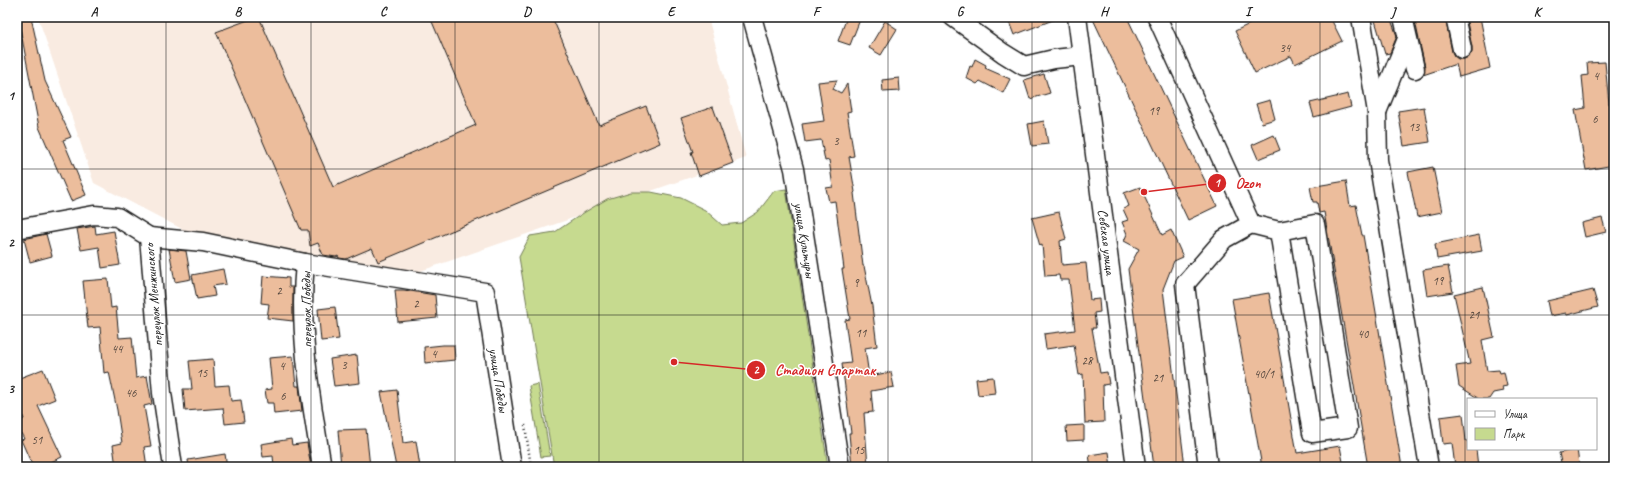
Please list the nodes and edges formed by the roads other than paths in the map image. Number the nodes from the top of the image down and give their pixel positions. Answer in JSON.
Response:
{"nodes":[{"id":1,"x":752,"y":17,"type":"edge"},
{"id":2,"x":953,"y":17,"type":"edge"},
{"id":3,"x":1077,"y":17,"type":"edge"},
{"id":4,"x":1157,"y":17,"type":"edge"},
{"id":5,"x":1361,"y":17,"type":"edge"},
{"id":6,"x":1403,"y":17,"type":"edge"},
{"id":7,"x":1455,"y":17,"type":"edge"},
{"id":8,"x":1407,"y":39,"type":"junction"},
{"id":9,"x":1462,"y":49,"type":"dead end"},
{"id":10,"x":1082,"y":56,"type":"junction"},
{"id":11,"x":1415,"y":69,"type":"dead end"},
{"id":12,"x":1377,"y":112,"type":"junction"},
{"id":13,"x":1251,"y":224,"type":"junction"},
{"id":14,"x":17,"y":229,"type":"edge"},
{"id":15,"x":1279,"y":231,"type":"junction"},
{"id":16,"x":149,"y":237,"type":"junction"},
{"id":17,"x":305,"y":263,"type":"junction"},
{"id":18,"x":485,"y":292,"type":"joint"},
{"id":19,"x":173,"y":467,"type":"edge"},
{"id":20,"x":322,"y":467,"type":"edge"},
{"id":21,"x":512,"y":467,"type":"edge"},
{"id":22,"x":840,"y":467,"type":"edge"},
{"id":23,"x":1136,"y":467,"type":"edge"},
{"id":24,"x":1208,"y":467,"type":"edge"},
{"id":25,"x":1429,"y":467,"type":"edge"}],
"edges":[{"from":1,"to":22,"type":"street","name":"улица Культуры"},
{"from":2,"to":10,"type":"street"},
{"from":3,"to":10,"type":"street","name":"Севская улица"},
{"from":4,"to":13,"type":"street"},
{"from":5,"to":12,"type":"street"},
{"from":6,"to":8,"type":"street"},
{"from":7,"to":9,"type":"street"},
{"from":8,"to":11,"type":"street"},
{"from":8,"to":12,"type":"street"},
{"from":10,"to":23,"type":"street","name":"Севская улица"},
{"from":12,"to":25,"type":"street"},
{"from":13,"to":15,"type":"street"},
{"from":13,"to":24,"type":"street"},
{"from":14,"to":16,"type":"street","name":"переулок Менжинского"},
{"from":15,"to":15,"type":"street"},
{"from":16,"to":17,"type":"street"},
{"from":16,"to":19,"type":"street","name":"переулок Менжинского"},
{"from":17,"to":18,"type":"street","name":"переулок Победы"},
{"from":17,"to":20,"type":"street","name":"переулок Победы"},
{"from":18,"to":21,"type":"street","name":"улица Победы"}]}
